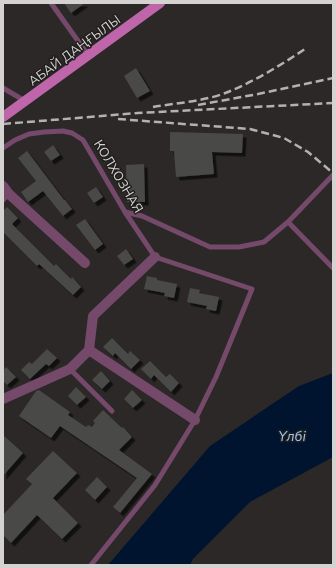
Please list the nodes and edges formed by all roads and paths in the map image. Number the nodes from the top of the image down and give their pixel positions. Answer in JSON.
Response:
{"nodes":[{"id":1,"x":51,"y":3,"type":"edge"},
{"id":2,"x":160,"y":3,"type":"edge"},
{"id":3,"x":88,"y":55,"type":"junction"},
{"id":4,"x":3,"y":88,"type":"edge"},
{"id":5,"x":26,"y":101,"type":"junction"},
{"id":6,"x":3,"y":117,"type":"edge"},
{"id":7,"x":3,"y":148,"type":"edge"},
{"id":8,"x":333,"y":175,"type":"edge"},
{"id":9,"x":5,"y":194,"type":"edge"},
{"id":10,"x":125,"y":212,"type":"junction"},
{"id":11,"x":288,"y":222,"type":"junction"},
{"id":12,"x":155,"y":257,"type":"junction"},
{"id":13,"x":85,"y":263,"type":"dead end"},
{"id":14,"x":333,"y":268,"type":"edge"},
{"id":15,"x":89,"y":350,"type":"junction"},
{"id":16,"x":70,"y":369,"type":"junction"},
{"id":17,"x":3,"y":399,"type":"edge"},
{"id":18,"x":112,"y":411,"type":"dead end"},
{"id":19,"x":195,"y":420,"type":"junction"},
{"id":20,"x":91,"y":565,"type":"edge"}],
"edges":[{"from":1,"to":3,"type":"lane"},
{"from":2,"to":3,"type":"main road","name":"АБАЙ ДАҢҒЫЛЫ"},
{"from":3,"to":5,"type":"main road","name":"АБАЙ ДАҢҒЫЛЫ"},
{"from":4,"to":5,"type":"lane"},
{"from":5,"to":6,"type":"main road","name":"АБАЙ ДАҢҒЫЛЫ"},
{"from":7,"to":10,"type":"lane","name":"КОЛХОЗНАЯ"},
{"from":8,"to":11,"type":"lane"},
{"from":9,"to":13,"type":"street"},
{"from":10,"to":11,"type":"lane"},
{"from":10,"to":12,"type":"lane","name":"КОЛХОЗНАЯ"},
{"from":11,"to":14,"type":"lane"},
{"from":12,"to":15,"type":"street"},
{"from":12,"to":19,"type":"lane"},
{"from":15,"to":16,"type":"street"},
{"from":15,"to":19,"type":"street"},
{"from":16,"to":17,"type":"street"},
{"from":16,"to":18,"type":"lane"},
{"from":19,"to":20,"type":"lane"}]}
